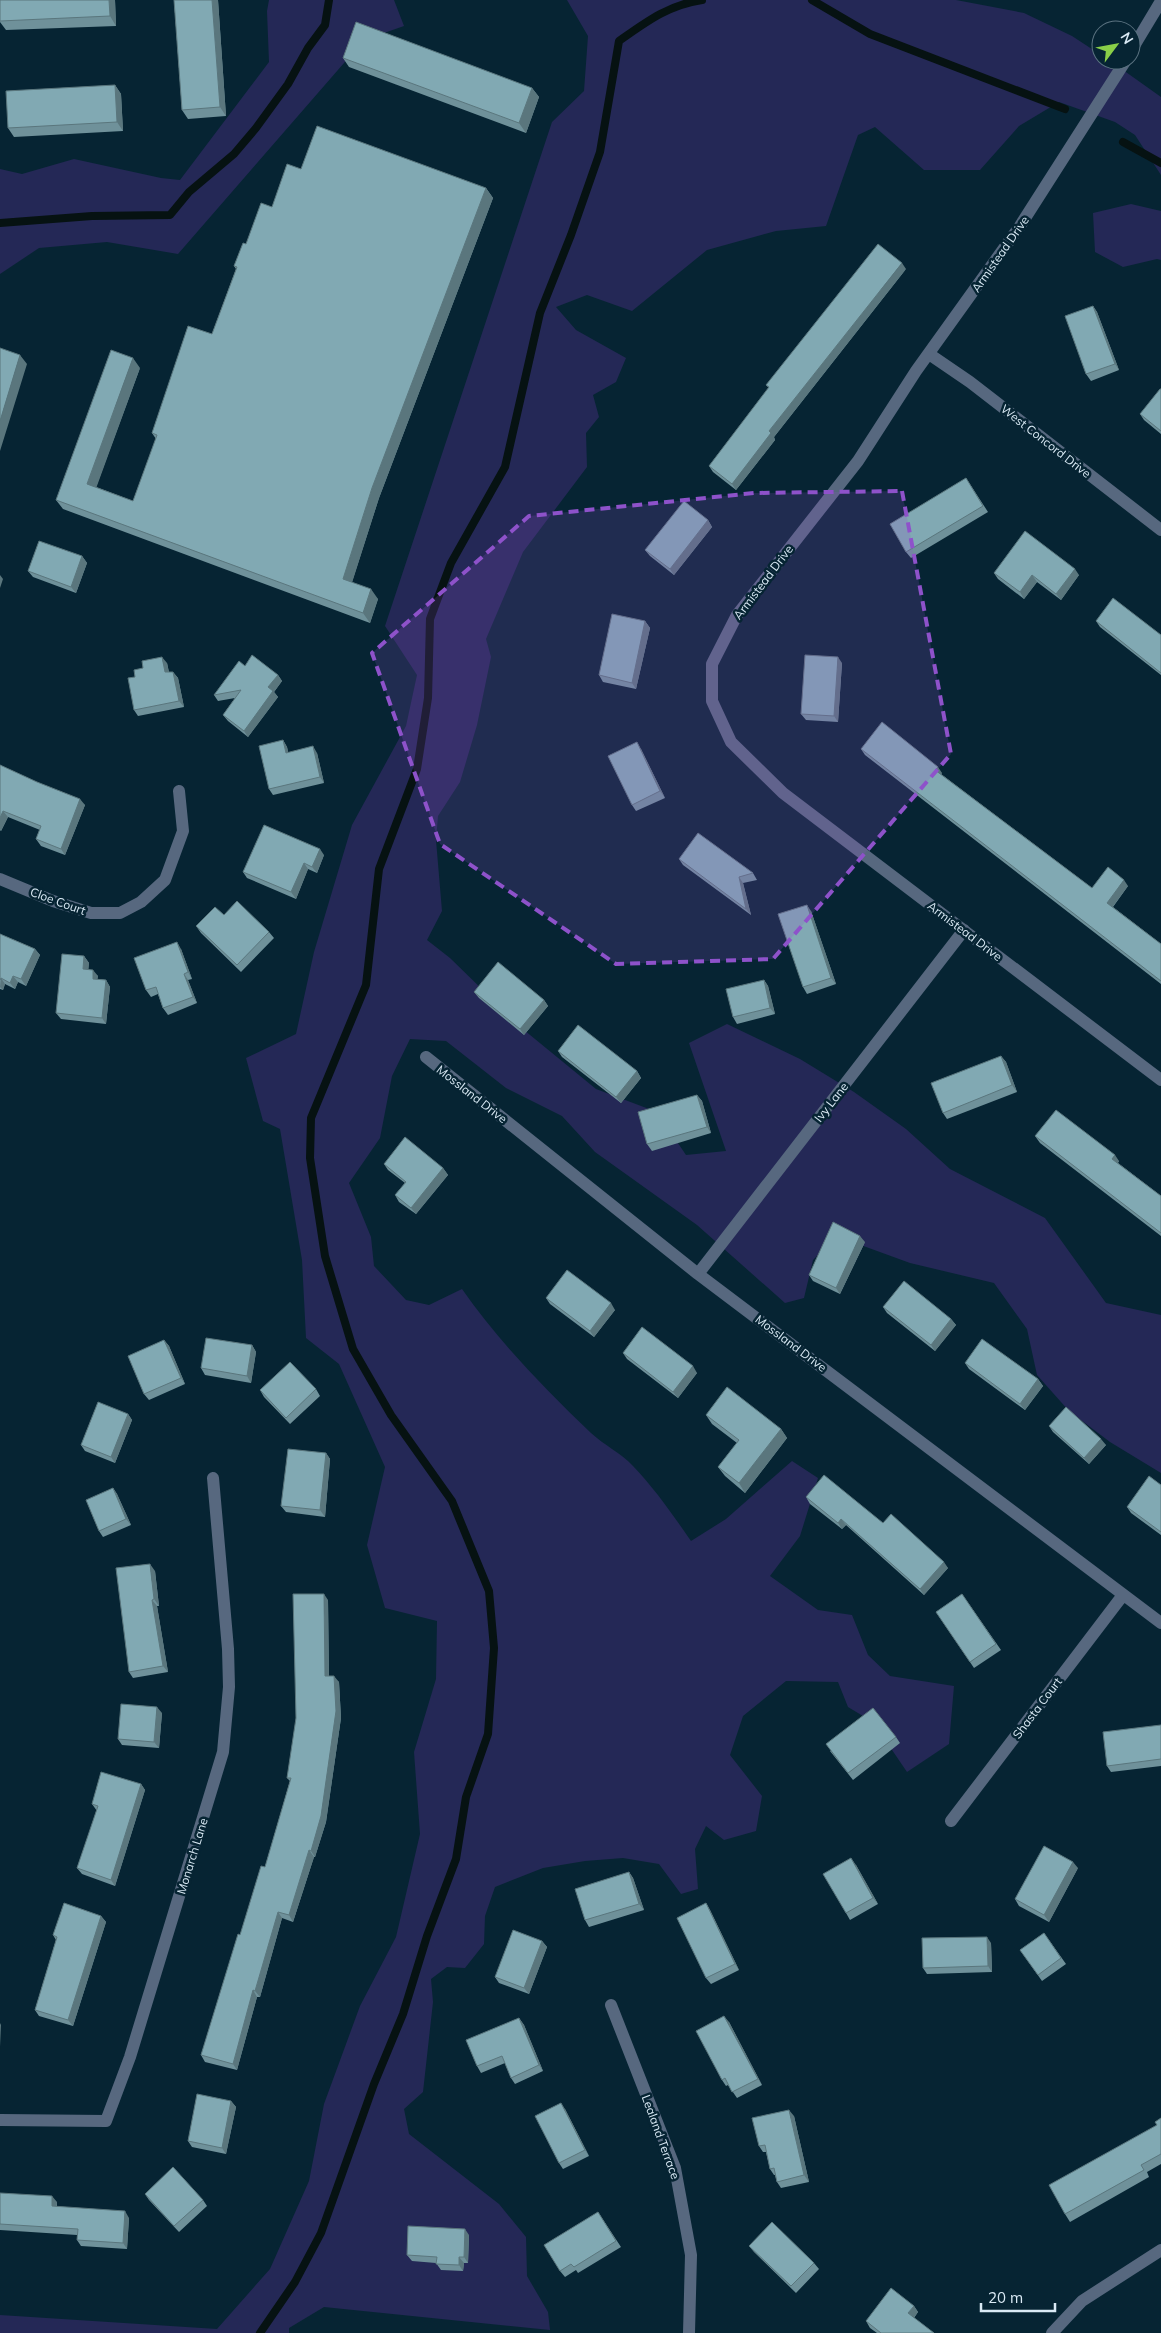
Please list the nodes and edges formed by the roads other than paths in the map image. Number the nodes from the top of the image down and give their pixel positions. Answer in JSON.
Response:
{"nodes":[{"id":1,"x":1161,"y":1,"type":"edge"},
{"id":2,"x":1141,"y":34,"type":"edge"},
{"id":3,"x":1120,"y":70,"type":"edge"},
{"id":4,"x":929,"y":354,"type":"junction"},
{"id":5,"x":1161,"y":530,"type":"edge"},
{"id":6,"x":179,"y":791,"type":"dead end"},
{"id":7,"x":0,"y":879,"type":"edge"},
{"id":8,"x":964,"y":930,"type":"junction"},
{"id":9,"x":426,"y":1058,"type":"dead end"},
{"id":10,"x":1161,"y":1080,"type":"edge"},
{"id":11,"x":698,"y":1274,"type":"junction"},
{"id":12,"x":213,"y":1478,"type":"dead end"},
{"id":13,"x":1123,"y":1595,"type":"junction"},
{"id":14,"x":1161,"y":1623,"type":"edge"},
{"id":15,"x":951,"y":1821,"type":"dead end"},
{"id":16,"x":611,"y":2005,"type":"dead end"},
{"id":17,"x":0,"y":2120,"type":"edge"},
{"id":18,"x":1161,"y":2250,"type":"edge"},
{"id":19,"x":689,"y":2333,"type":"edge"},
{"id":20,"x":1052,"y":2333,"type":"edge"}],
"edges":[{"from":1,"to":2,"type":"street"},
{"from":3,"to":4,"type":"street","name":"Armistead Drive"},
{"from":4,"to":5,"type":"street","name":"West Concord Drive"},
{"from":4,"to":8,"type":"street","name":"Armistead Drive"},
{"from":6,"to":7,"type":"street","name":"Cloe Court"},
{"from":8,"to":10,"type":"street","name":"Armistead Drive"},
{"from":8,"to":11,"type":"street","name":"Ivy Lane"},
{"from":9,"to":11,"type":"street","name":"Mossland Drive"},
{"from":11,"to":13,"type":"street","name":"Mossland Drive"},
{"from":12,"to":17,"type":"street","name":"Monarch Lane"},
{"from":13,"to":14,"type":"street","name":"Mossland Drive"},
{"from":13,"to":15,"type":"street","name":"Shasta Court"},
{"from":16,"to":19,"type":"street","name":"Lealand Terrace"},
{"from":18,"to":20,"type":"street"}]}
